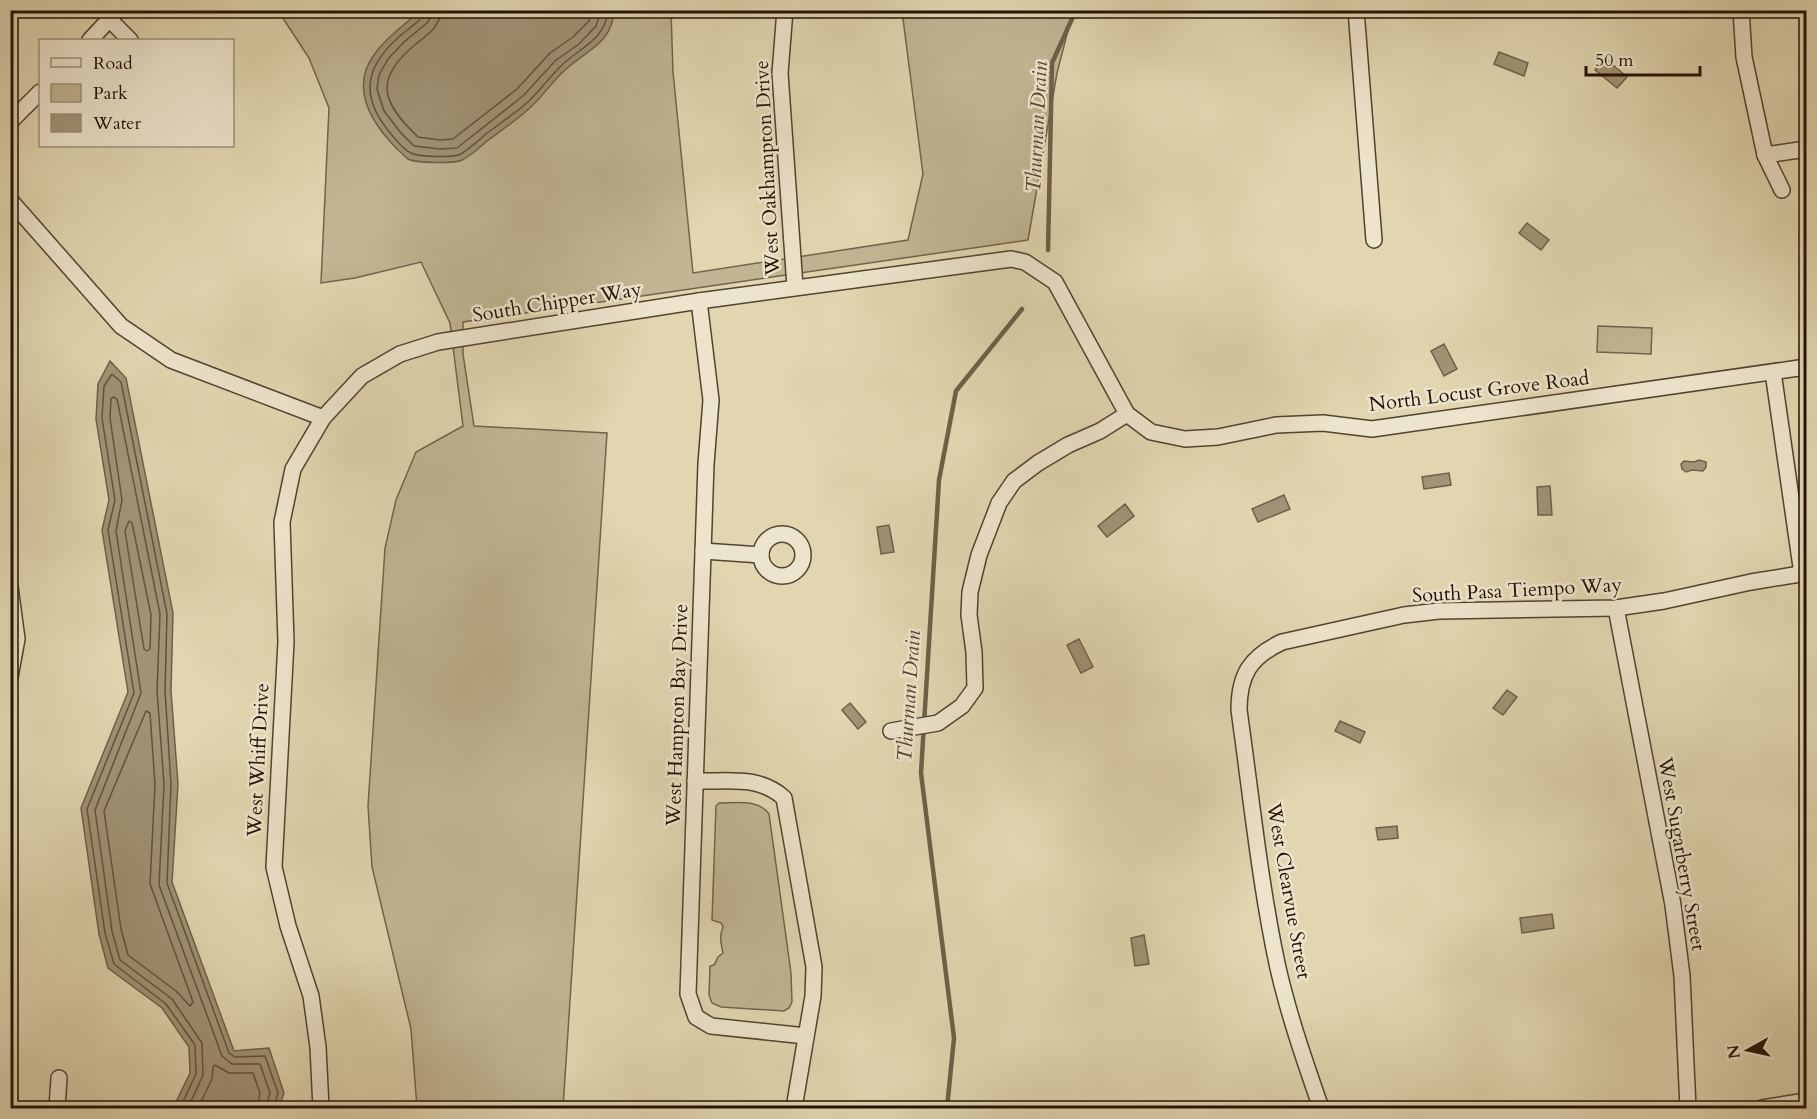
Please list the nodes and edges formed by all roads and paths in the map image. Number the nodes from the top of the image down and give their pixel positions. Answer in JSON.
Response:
{"nodes":[{"id":1,"x":784,"y":10,"type":"edge"},
{"id":2,"x":1356,"y":10,"type":"edge"},
{"id":3,"x":1741,"y":10,"type":"edge"},
{"id":4,"x":114,"y":15,"type":"edge"},
{"id":5,"x":91,"y":39,"type":"edge"},
{"id":6,"x":129,"y":39,"type":"edge"},
{"id":7,"x":39,"y":93,"type":"edge"},
{"id":8,"x":10,"y":122,"type":"edge"},
{"id":9,"x":1806,"y":149,"type":"edge"},
{"id":10,"x":1765,"y":155,"type":"junction"},
{"id":11,"x":1782,"y":190,"type":"dead end"},
{"id":12,"x":10,"y":200,"type":"edge"},
{"id":13,"x":1374,"y":240,"type":"dead end"},
{"id":14,"x":795,"y":287,"type":"junction"},
{"id":15,"x":699,"y":301,"type":"junction"},
{"id":16,"x":1806,"y":367,"type":"edge"},
{"id":17,"x":1773,"y":372,"type":"junction"},
{"id":18,"x":1127,"y":414,"type":"junction"},
{"id":19,"x":323,"y":418,"type":"junction"},
{"id":20,"x":703,"y":551,"type":"junction"},
{"id":21,"x":761,"y":555,"type":"dead end"},
{"id":22,"x":1804,"y":573,"type":"edge"},
{"id":23,"x":10,"y":587,"type":"edge"},
{"id":24,"x":1617,"y":608,"type":"junction"},
{"id":25,"x":10,"y":676,"type":"edge"},
{"id":26,"x":1244,"y":676,"type":"joint"},
{"id":27,"x":891,"y":731,"type":"dead end"},
{"id":28,"x":696,"y":781,"type":"junction"},
{"id":29,"x":806,"y":1036,"type":"junction"},
{"id":30,"x":59,"y":1078,"type":"dead end"},
{"id":31,"x":1806,"y":1101,"type":"edge"},
{"id":32,"x":57,"y":1108,"type":"edge"},
{"id":33,"x":321,"y":1108,"type":"edge"},
{"id":34,"x":794,"y":1108,"type":"edge"},
{"id":35,"x":1321,"y":1108,"type":"edge"},
{"id":36,"x":1688,"y":1108,"type":"edge"},
{"id":37,"x":1762,"y":1108,"type":"edge"}],
"edges":[{"from":1,"to":14,"type":"street","name":"West Oakhampton Drive"},
{"from":2,"to":13,"type":"street"},
{"from":3,"to":10,"type":"street"},
{"from":4,"to":5,"type":"street"},
{"from":4,"to":6,"type":"street"},
{"from":7,"to":8,"type":"street"},
{"from":9,"to":10,"type":"street"},
{"from":10,"to":11,"type":"street"},
{"from":12,"to":19,"type":"street"},
{"from":14,"to":15,"type":"street","name":"South Chipper Way"},
{"from":14,"to":18,"type":"street","name":"South Chipper Way"},
{"from":15,"to":19,"type":"street","name":"South Chipper Way"},
{"from":15,"to":20,"type":"street","name":"West Hampton Bay Drive"},
{"from":16,"to":17,"type":"street","name":"North Locust Grove Road"},
{"from":17,"to":18,"type":"street","name":"North Locust Grove Road"},
{"from":17,"to":22,"type":"street"},
{"from":18,"to":27,"type":"street"},
{"from":19,"to":33,"type":"street","name":"West Whiff Drive"},
{"from":20,"to":21,"type":"street"},
{"from":20,"to":28,"type":"street","name":"West Hampton Bay Drive"},
{"from":22,"to":24,"type":"street","name":"South Pasa Tiempo Way"},
{"from":23,"to":25,"type":"street"},
{"from":24,"to":26,"type":"street","name":"South Pasa Tiempo Way"},
{"from":24,"to":36,"type":"street","name":"West Sugarberry Street"},
{"from":26,"to":35,"type":"street","name":"West Clearvue Street"},
{"from":28,"to":29,"type":"street"},
{"from":28,"to":29,"type":"street","name":"West Hampton Bay Drive"},
{"from":29,"to":34,"type":"street"},
{"from":30,"to":32,"type":"street"},
{"from":31,"to":37,"type":"street"}]}
